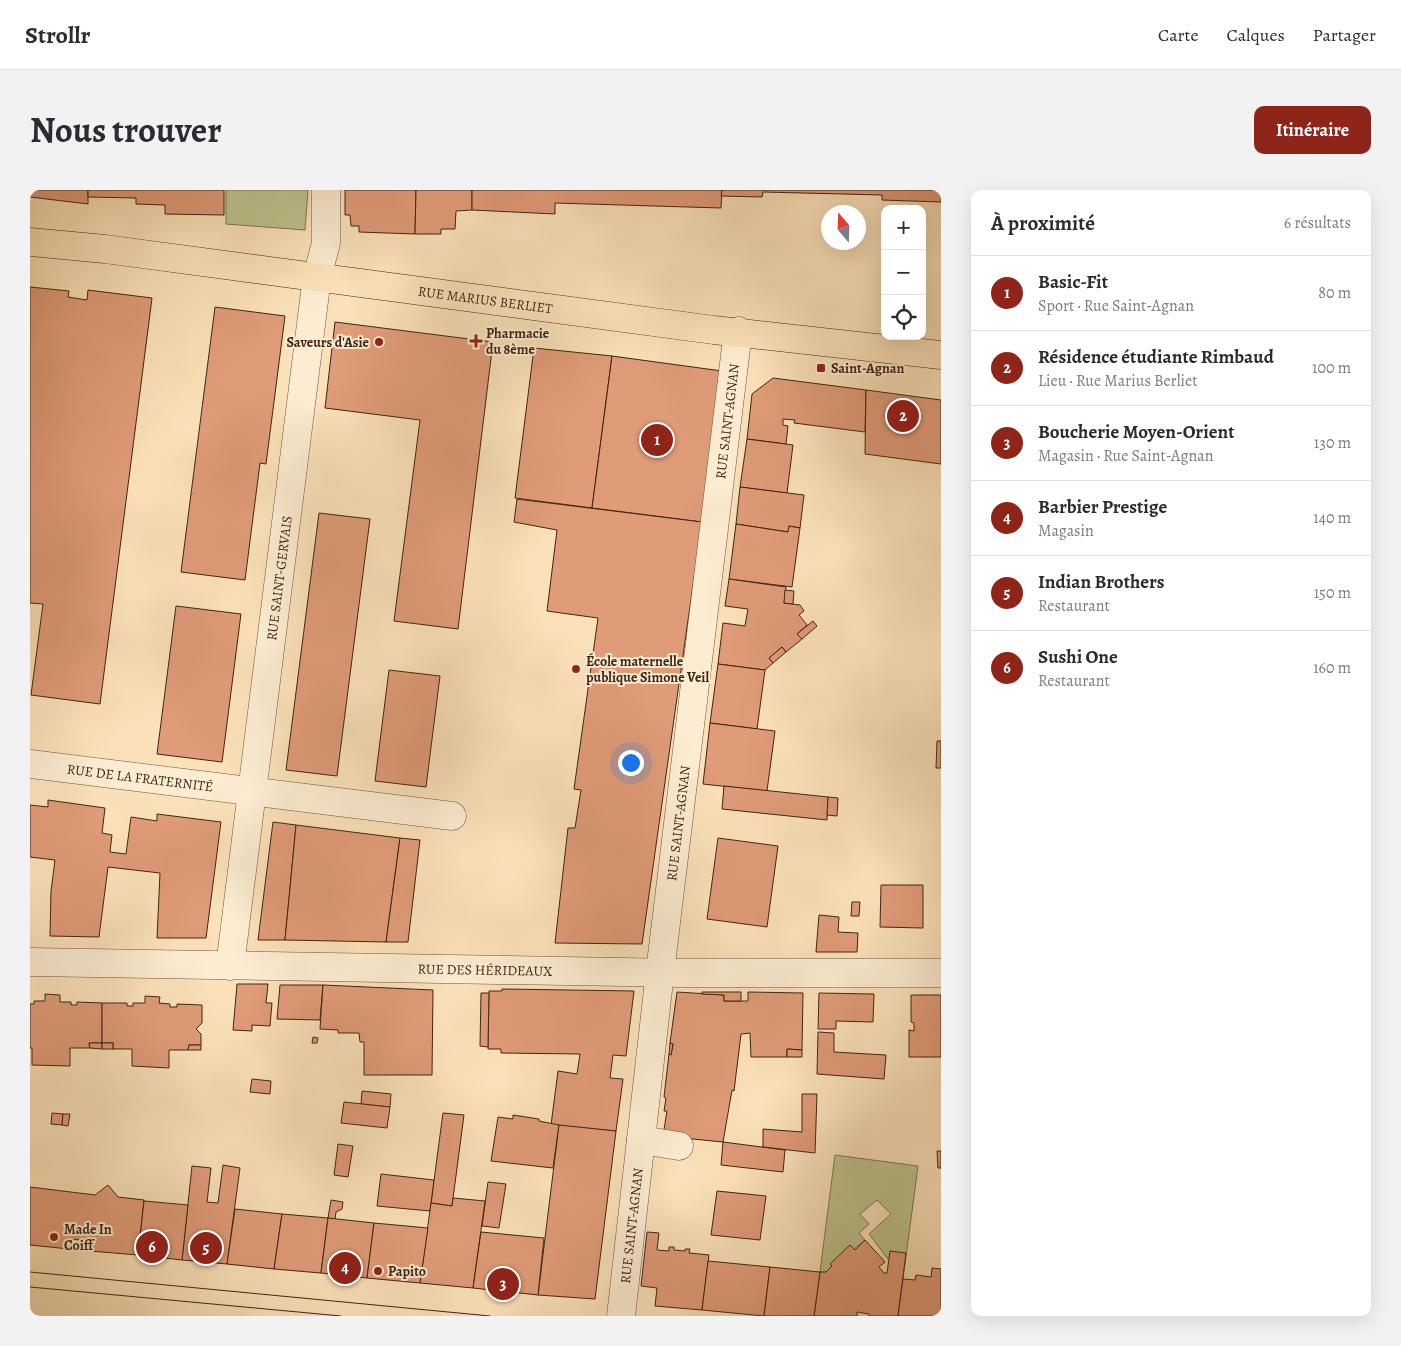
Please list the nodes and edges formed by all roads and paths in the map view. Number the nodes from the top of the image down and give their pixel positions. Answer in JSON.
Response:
{"nodes":[{"id":1,"x":326,"y":190,"type":"edge"},
{"id":2,"x":30,"y":242,"type":"edge"},
{"id":3,"x":317,"y":277,"type":"junction"},
{"id":4,"x":738,"y":331,"type":"junction"},
{"id":5,"x":941,"y":355,"type":"edge"},
{"id":6,"x":30,"y":764,"type":"edge"},
{"id":7,"x":252,"y":790,"type":"junction"},
{"id":8,"x":452,"y":816,"type":"dead end"},
{"id":9,"x":30,"y":962,"type":"edge"},
{"id":10,"x":230,"y":966,"type":"junction"},
{"id":11,"x":660,"y":972,"type":"junction"},
{"id":12,"x":941,"y":973,"type":"edge"},
{"id":13,"x":641,"y":1140,"type":"junction"},
{"id":14,"x":680,"y":1146,"type":"dead end"},
{"id":15,"x":621,"y":1316,"type":"edge"}],
"edges":[{"from":1,"to":3,"type":"street","name":"RUE SAINT-GERVAIS"},
{"from":2,"to":3,"type":"main road","name":"RUE MARIUS BERLIET"},
{"from":3,"to":4,"type":"main road","name":"RUE MARIUS BERLIET"},
{"from":3,"to":7,"type":"street","name":"RUE SAINT-GERVAIS"},
{"from":4,"to":5,"type":"main road","name":"RUE MARIUS BERLIET"},
{"from":4,"to":11,"type":"street","name":"RUE SAINT-AGNAN"},
{"from":6,"to":7,"type":"street","name":"RUE DE LA FRATERNITÉ"},
{"from":7,"to":8,"type":"street","name":"RUE DE LA FRATERNITÉ"},
{"from":7,"to":10,"type":"street","name":"RUE SAINT-GERVAIS"},
{"from":9,"to":10,"type":"street","name":"RUE DES HÉRIDEAUX"},
{"from":10,"to":11,"type":"street","name":"RUE DES HÉRIDEAUX"},
{"from":11,"to":12,"type":"street","name":"RUE DES HÉRIDEAUX"},
{"from":11,"to":13,"type":"street","name":"RUE SAINT-AGNAN"},
{"from":13,"to":14,"type":"street"},
{"from":13,"to":15,"type":"street","name":"RUE SAINT-AGNAN"}]}
